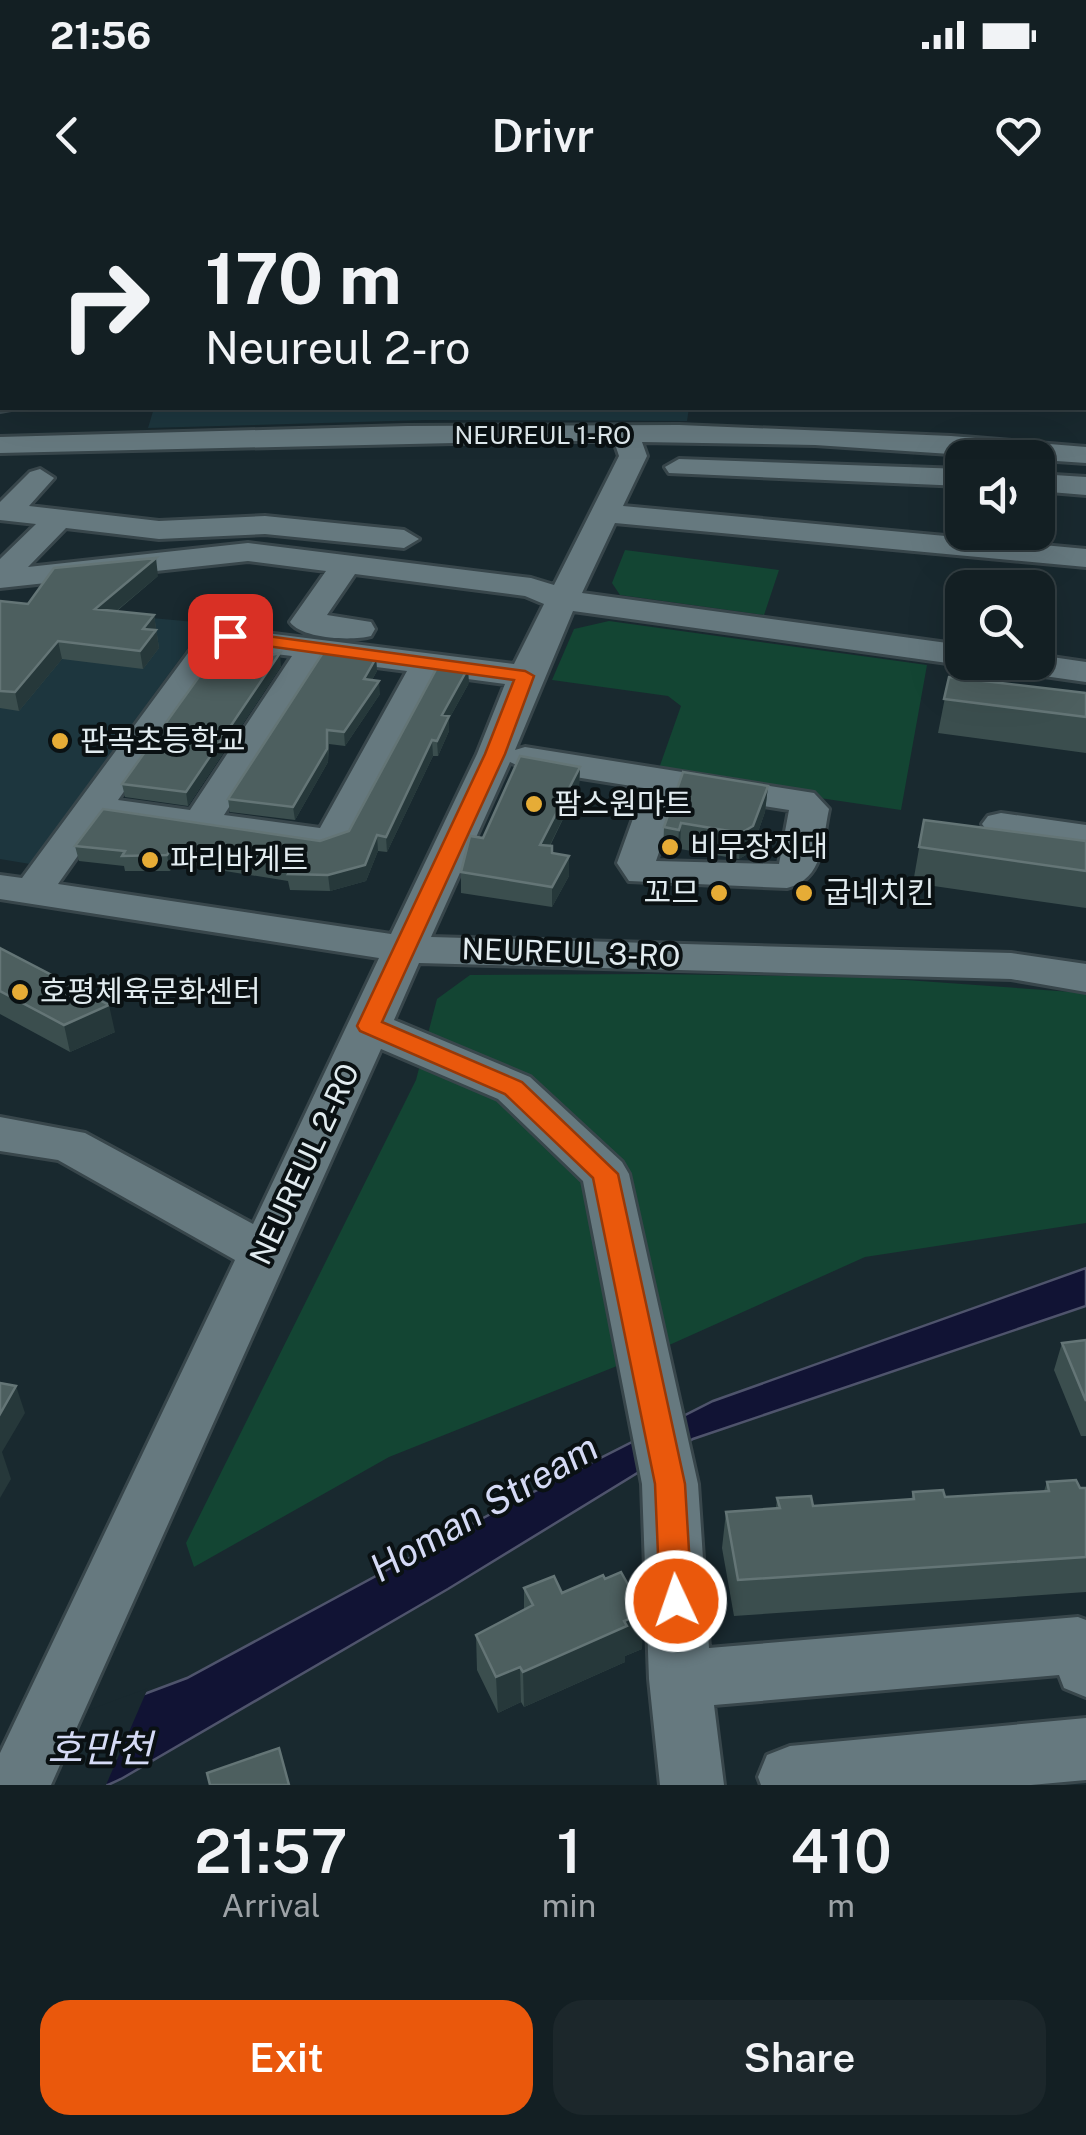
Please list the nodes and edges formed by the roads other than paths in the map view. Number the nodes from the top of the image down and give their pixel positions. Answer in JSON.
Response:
{"nodes":[{"id":1,"x":130,"y":410,"type":"edge"},
{"id":2,"x":447,"y":421,"type":"edge"},
{"id":3,"x":625,"y":434,"type":"junction"},
{"id":4,"x":118,"y":441,"type":"junction"},
{"id":5,"x":0,"y":445,"type":"edge"},
{"id":6,"x":1086,"y":455,"type":"edge"},
{"id":7,"x":678,"y":467,"type":"dead end"},
{"id":8,"x":914,"y":475,"type":"junction"},
{"id":9,"x":945,"y":477,"type":"edge"},
{"id":10,"x":40,"y":478,"type":"dead end"},
{"id":11,"x":1055,"y":484,"type":"edge"},
{"id":12,"x":1086,"y":486,"type":"edge"},
{"id":13,"x":4,"y":511,"type":"edge"},
{"id":14,"x":606,"y":513,"type":"junction"},
{"id":15,"x":59,"y":518,"type":"junction"},
{"id":16,"x":904,"y":529,"type":"junction"},
{"id":17,"x":404,"y":539,"type":"dead end"},
{"id":18,"x":945,"y":539,"type":"edge"},
{"id":19,"x":945,"y":550,"type":"edge"},
{"id":20,"x":985,"y":550,"type":"edge"},
{"id":21,"x":1005,"y":550,"type":"edge"},
{"id":22,"x":866,"y":558,"type":"dead end"},
{"id":23,"x":1086,"y":558,"type":"edge"},
{"id":24,"x":347,"y":563,"type":"junction"},
{"id":25,"x":0,"y":578,"type":"edge"},
{"id":26,"x":1086,"y":580,"type":"edge"},
{"id":27,"x":563,"y":600,"type":"junction"},
{"id":28,"x":314,"y":648,"type":"junction"},
{"id":29,"x":436,"y":651,"type":"junction"},
{"id":30,"x":945,"y":653,"type":"edge"},
{"id":31,"x":1055,"y":668,"type":"edge"},
{"id":32,"x":1086,"y":672,"type":"edge"},
{"id":33,"x":525,"y":676,"type":"junction"},
{"id":34,"x":1034,"y":698,"type":"edge"},
{"id":35,"x":1086,"y":705,"type":"edge"},
{"id":36,"x":495,"y":754,"type":"junction"},
{"id":37,"x":666,"y":780,"type":"dead end"},
{"id":38,"x":92,"y":807,"type":"junction"},
{"id":39,"x":201,"y":822,"type":"junction"},
{"id":40,"x":1001,"y":824,"type":"dead end"},
{"id":41,"x":1086,"y":836,"type":"edge"},
{"id":42,"x":16,"y":890,"type":"edge"},
{"id":43,"x":404,"y":949,"type":"junction"},
{"id":44,"x":1086,"y":978,"type":"edge"},
{"id":45,"x":368,"y":1026,"type":"junction"},
{"id":46,"x":0,"y":1134,"type":"edge"},
{"id":47,"x":264,"y":1253,"type":"junction"},
{"id":48,"x":1086,"y":1668,"type":"edge"},
{"id":49,"x":680,"y":1680,"type":"junction"},
{"id":50,"x":1086,"y":1749,"type":"edge"},
{"id":51,"x":790,"y":1777,"type":"dead end"},
{"id":52,"x":18,"y":1785,"type":"edge"},
{"id":53,"x":692,"y":1785,"type":"edge"}],
"edges":[{"from":1,"to":4,"type":"street"},
{"from":2,"to":3,"type":"street","name":"NEUREUL 1-RO"},
{"from":2,"to":4,"type":"street","name":"NEUREUL 1-RO"},
{"from":3,"to":6,"type":"street","name":"NEUREUL 1-RO"},
{"from":3,"to":14,"type":"street","name":"NEUREUL 2-RO"},
{"from":4,"to":5,"type":"street","name":"NEUREUL 1-RO"},
{"from":7,"to":8,"type":"street"},
{"from":8,"to":9,"type":"street"},
{"from":8,"to":16,"type":"street"},
{"from":10,"to":13,"type":"street"},
{"from":11,"to":12,"type":"street"},
{"from":13,"to":15,"type":"street"},
{"from":14,"to":16,"type":"street"},
{"from":14,"to":27,"type":"street","name":"NEUREUL 2-RO"},
{"from":15,"to":17,"type":"street"},
{"from":15,"to":25,"type":"street"},
{"from":16,"to":18,"type":"street"},
{"from":19,"to":22,"type":"street"},
{"from":20,"to":26,"type":"street"},
{"from":21,"to":23,"type":"street"},
{"from":24,"to":25,"type":"street"},
{"from":24,"to":27,"type":"street"},
{"from":24,"to":29,"type":"street"},
{"from":27,"to":30,"type":"street"},
{"from":27,"to":33,"type":"street","name":"NEUREUL 2-RO"},
{"from":28,"to":29,"type":"street"},
{"from":28,"to":38,"type":"street"},
{"from":28,"to":39,"type":"street"},
{"from":29,"to":33,"type":"street"},
{"from":29,"to":39,"type":"street"},
{"from":31,"to":32,"type":"street"},
{"from":33,"to":36,"type":"street","name":"NEUREUL 2-RO"},
{"from":34,"to":35,"type":"street"},
{"from":36,"to":37,"type":"street"},
{"from":36,"to":43,"type":"street","name":"NEUREUL 2-RO"},
{"from":38,"to":39,"type":"street"},
{"from":38,"to":42,"type":"street"},
{"from":40,"to":41,"type":"street"},
{"from":42,"to":43,"type":"street","name":"NEUREUL 3-RO"},
{"from":43,"to":44,"type":"street","name":"NEUREUL 3-RO"},
{"from":43,"to":45,"type":"street","name":"NEUREUL 2-RO"},
{"from":45,"to":47,"type":"street","name":"NEUREUL 2-RO"},
{"from":45,"to":49,"type":"street"},
{"from":46,"to":47,"type":"street"},
{"from":47,"to":52,"type":"street","name":"NEUREUL 2-RO"},
{"from":48,"to":49,"type":"street"},
{"from":49,"to":53,"type":"street"},
{"from":50,"to":51,"type":"street"}]}
